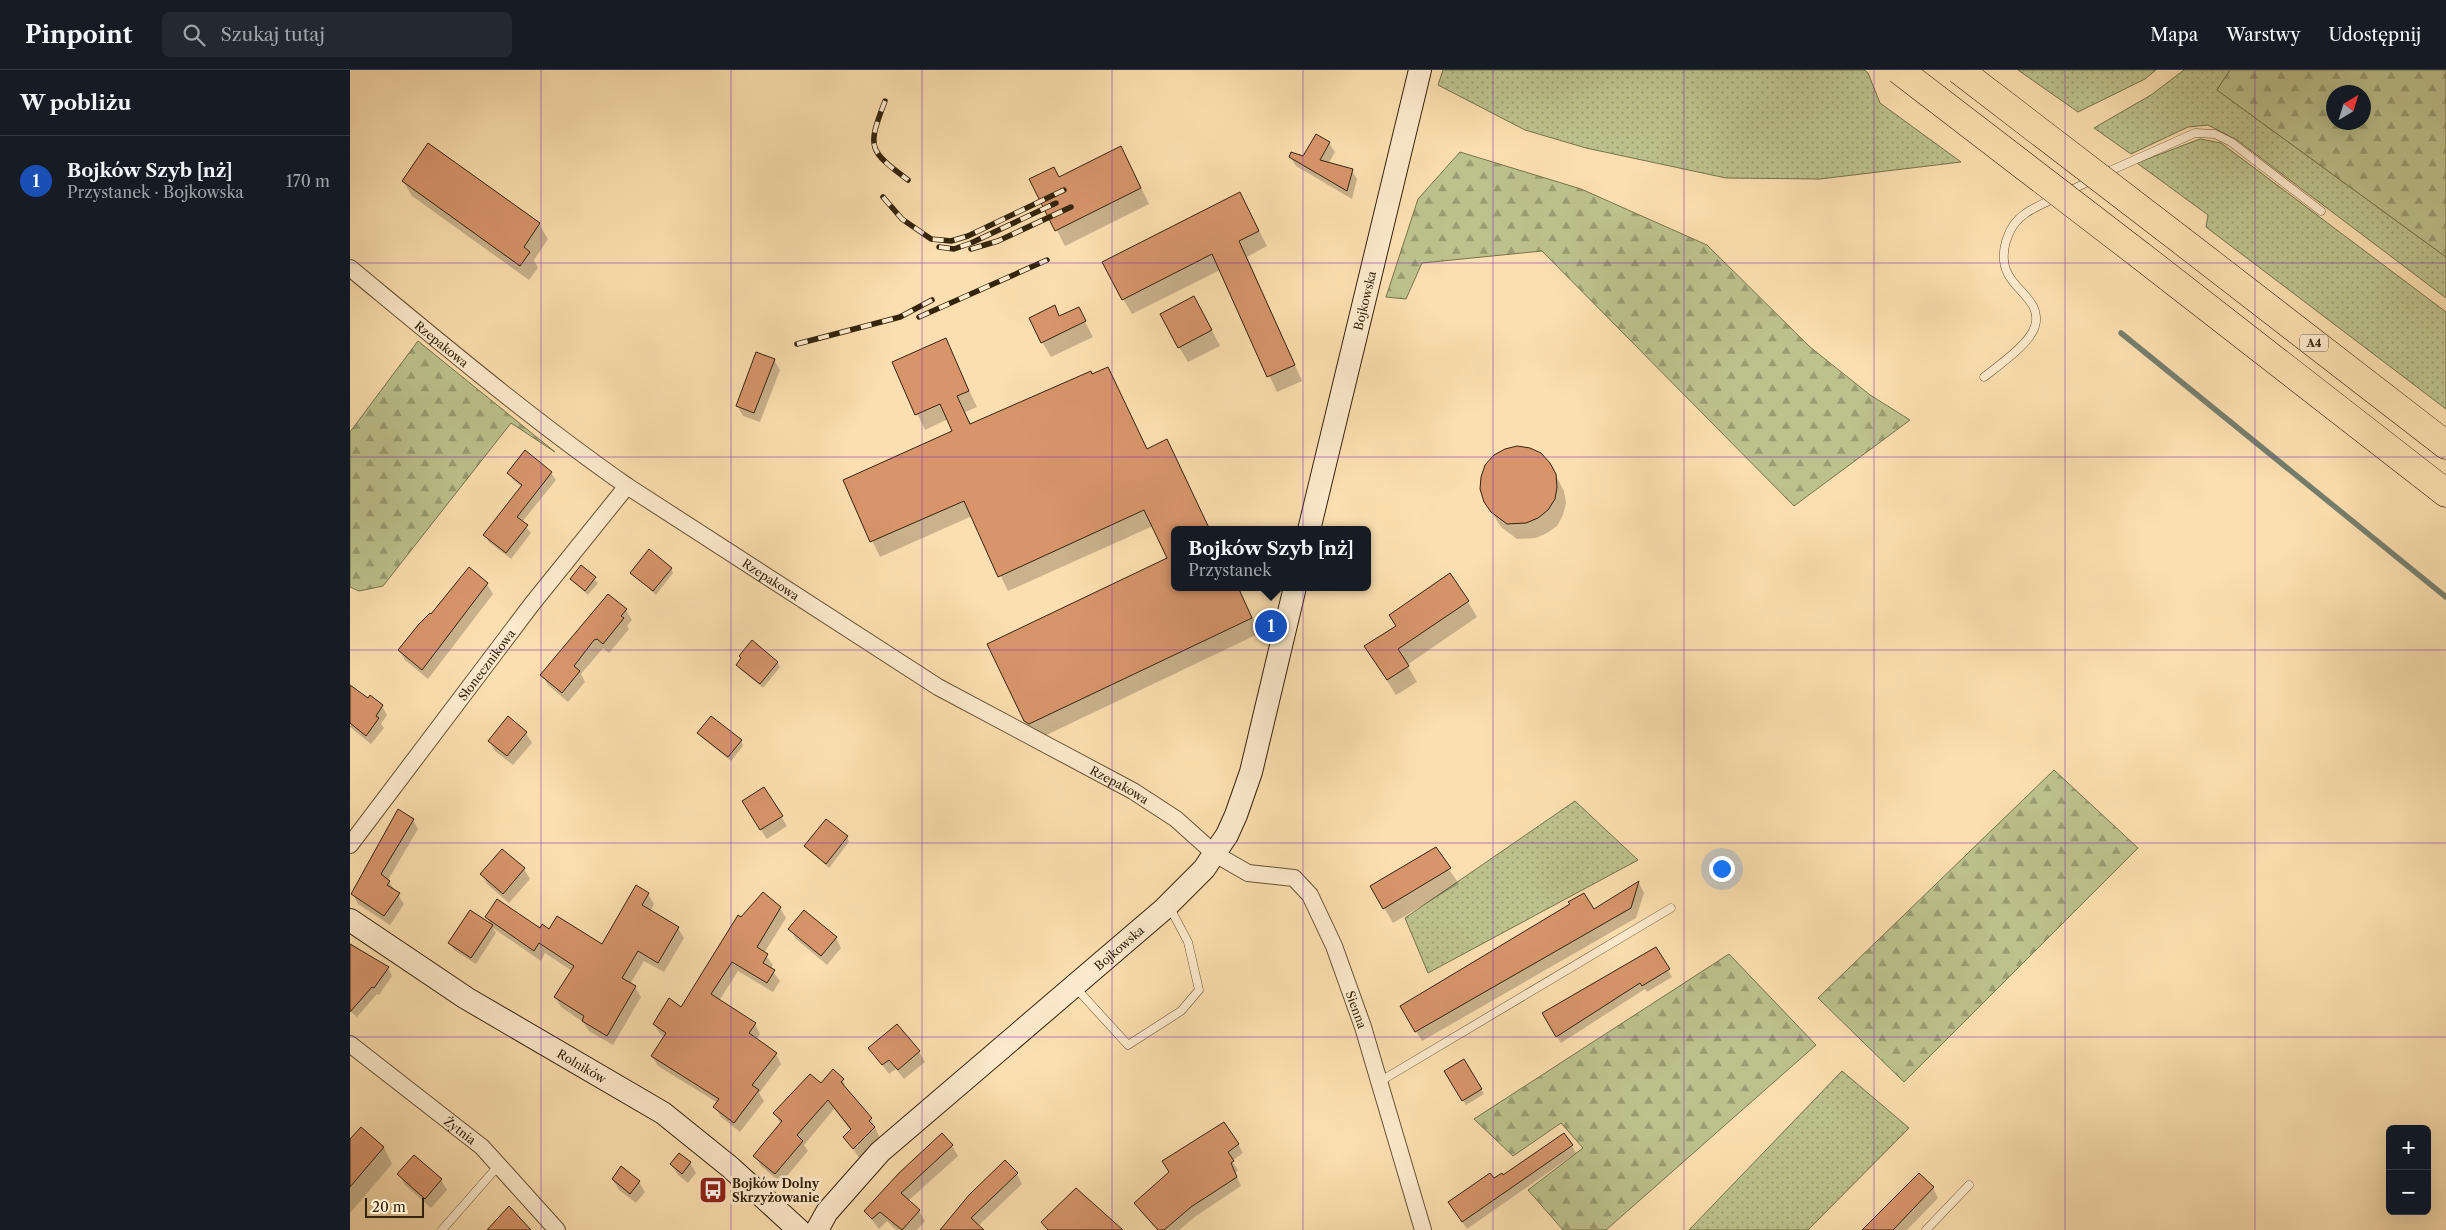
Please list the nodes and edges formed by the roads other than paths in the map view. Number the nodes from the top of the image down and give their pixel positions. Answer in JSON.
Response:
{"nodes":[{"id":1,"x":1420,"y":70,"type":"edge"},
{"id":2,"x":1899,"y":70,"type":"edge"},
{"id":3,"x":1959,"y":70,"type":"edge"},
{"id":4,"x":2321,"y":211,"type":"dead end"},
{"id":5,"x":350,"y":268,"type":"edge"},
{"id":6,"x":1984,"y":377,"type":"dead end"},
{"id":7,"x":2446,"y":445,"type":"edge"},
{"id":8,"x":627,"y":486,"type":"junction"},
{"id":9,"x":2446,"y":493,"type":"edge"},
{"id":10,"x":1310,"y":526,"type":"edge"},
{"id":11,"x":1294,"y":591,"type":"edge"},
{"id":12,"x":350,"y":845,"type":"edge"},
{"id":13,"x":1215,"y":854,"type":"junction"},
{"id":14,"x":1168,"y":904,"type":"junction"},
{"id":15,"x":1671,"y":908,"type":"dead end"},
{"id":16,"x":350,"y":920,"type":"edge"},
{"id":17,"x":1073,"y":985,"type":"junction"},
{"id":18,"x":350,"y":1044,"type":"edge"},
{"id":19,"x":1380,"y":1082,"type":"junction"},
{"id":20,"x":499,"y":1165,"type":"junction"},
{"id":21,"x":1969,"y":1185,"type":"dead end"},
{"id":22,"x":442,"y":1230,"type":"edge"},
{"id":23,"x":557,"y":1230,"type":"edge"},
{"id":24,"x":799,"y":1230,"type":"edge"},
{"id":25,"x":817,"y":1230,"type":"edge"},
{"id":26,"x":1423,"y":1230,"type":"edge"},
{"id":27,"x":1926,"y":1230,"type":"edge"}],
"edges":[{"from":1,"to":10,"type":"street","name":"Bojkowska"},
{"from":2,"to":9,"type":"highway","bridge":true},
{"from":3,"to":7,"type":"highway","number":"A4","bridge":true},
{"from":4,"to":6,"type":"lane"},
{"from":5,"to":8,"type":"street","name":"Rzepakowa"},
{"from":8,"to":12,"type":"street","name":"Słonecznikowa"},
{"from":8,"to":13,"type":"street","name":"Rzepakowa"},
{"from":11,"to":13,"type":"street","name":"Bojkowska"},
{"from":13,"to":14,"type":"street","name":"Bojkowska"},
{"from":13,"to":19,"type":"street","name":"Sienna"},
{"from":14,"to":17,"type":"street","name":"Bojkowska"},
{"from":14,"to":17,"type":"lane"},
{"from":15,"to":19,"type":"lane"},
{"from":16,"to":24,"type":"street","name":"Rolników"},
{"from":17,"to":25,"type":"street","name":"Bojkowska"},
{"from":18,"to":20,"type":"street","name":"Żytnia"},
{"from":19,"to":26,"type":"street","name":"Sienna"},
{"from":20,"to":22,"type":"lane"},
{"from":20,"to":23,"type":"street","name":"Żytnia"},
{"from":21,"to":27,"type":"lane"}]}
